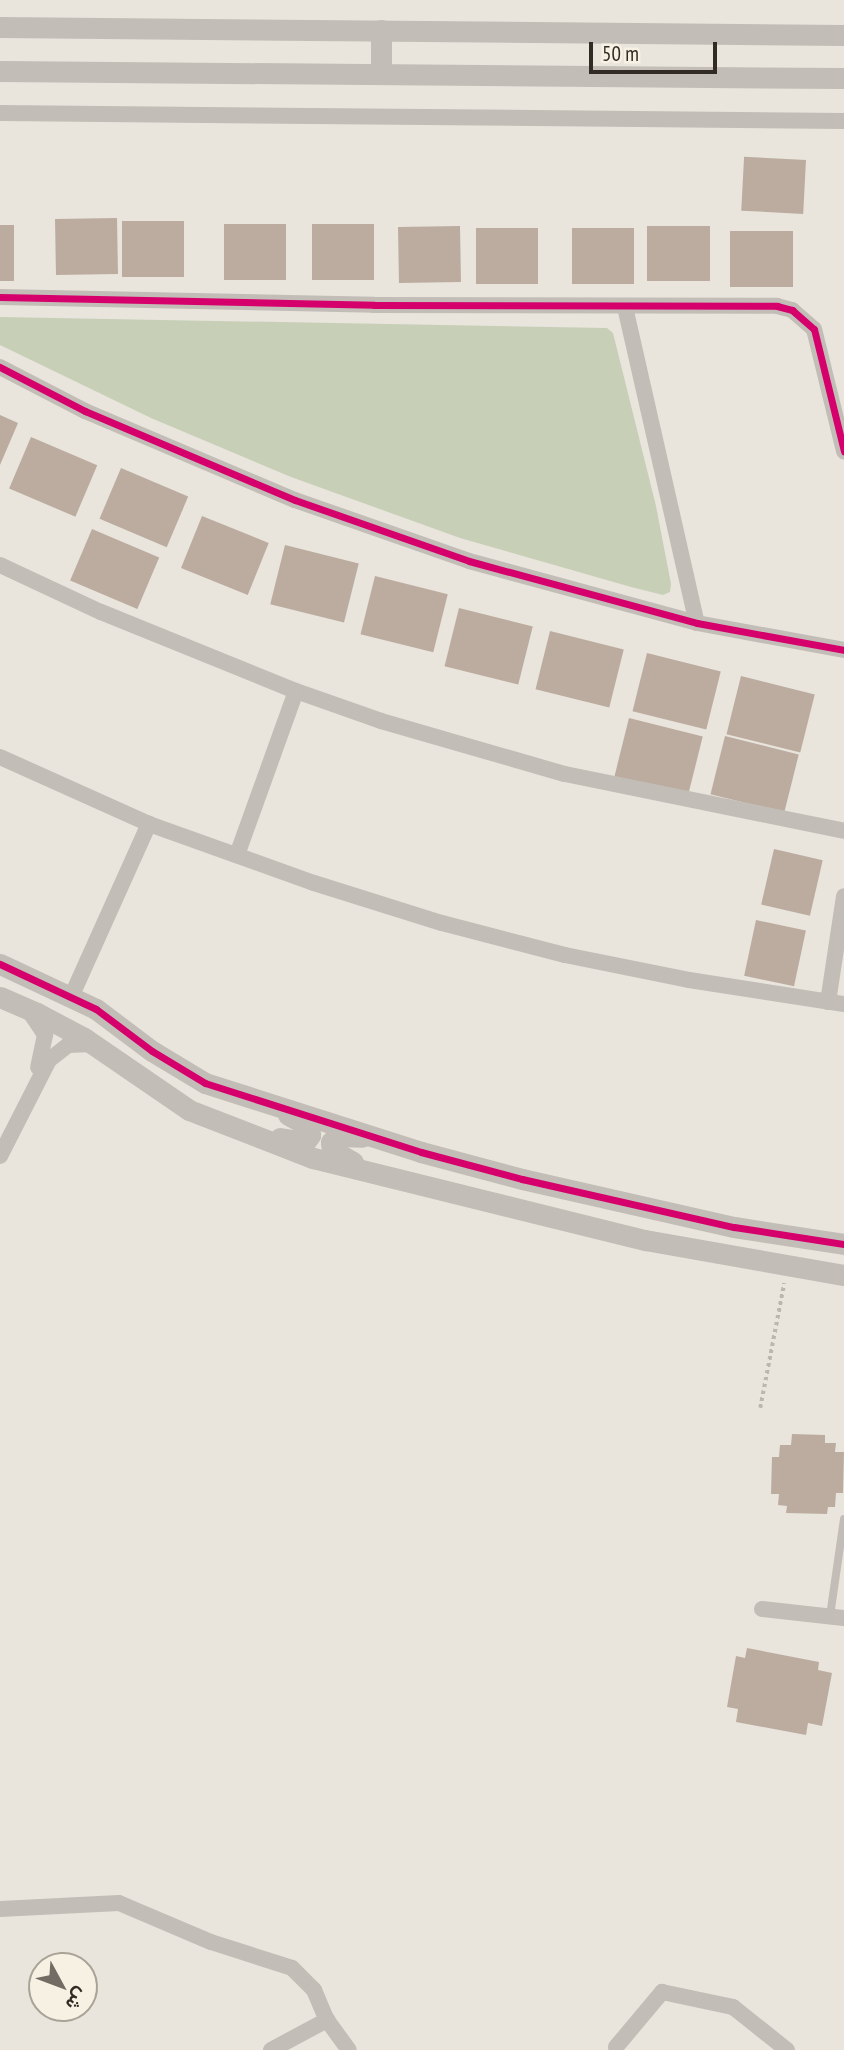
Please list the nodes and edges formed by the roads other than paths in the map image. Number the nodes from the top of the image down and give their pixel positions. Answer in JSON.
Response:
{"nodes":[{"id":1,"x":0,"y":27,"type":"edge"},
{"id":2,"x":381,"y":30,"type":"junction"},
{"id":3,"x":844,"y":35,"type":"edge"},
{"id":4,"x":0,"y":71,"type":"edge"},
{"id":5,"x":381,"y":74,"type":"junction"},
{"id":6,"x":844,"y":78,"type":"edge"},
{"id":7,"x":0,"y":113,"type":"edge"},
{"id":8,"x":844,"y":121,"type":"edge"},
{"id":9,"x":0,"y":297,"type":"edge"},
{"id":10,"x":625,"y":307,"type":"junction"},
{"id":11,"x":0,"y":367,"type":"edge"},
{"id":12,"x":844,"y":451,"type":"edge"},
{"id":13,"x":0,"y":565,"type":"edge"},
{"id":14,"x":697,"y":623,"type":"junction"},
{"id":15,"x":844,"y":650,"type":"edge"},
{"id":16,"x":296,"y":691,"type":"junction"},
{"id":17,"x":0,"y":757,"type":"edge"},
{"id":18,"x":149,"y":824,"type":"junction"},
{"id":19,"x":844,"y":831,"type":"edge"},
{"id":20,"x":237,"y":855,"type":"junction"},
{"id":21,"x":844,"y":896,"type":"edge"},
{"id":22,"x":0,"y":964,"type":"edge"},
{"id":23,"x":72,"y":995,"type":"junction"},
{"id":24,"x":0,"y":997,"type":"edge"},
{"id":25,"x":836,"y":1003,"type":"edge"},
{"id":26,"x":27,"y":1009,"type":"junction"},
{"id":27,"x":93,"y":1044,"type":"junction"},
{"id":28,"x":249,"y":1096,"type":"junction"},
{"id":29,"x":24,"y":1105,"type":"junction"},
{"id":30,"x":240,"y":1130,"type":"junction"},
{"id":31,"x":381,"y":1139,"type":"junction"},
{"id":32,"x":0,"y":1156,"type":"edge"},
{"id":33,"x":368,"y":1170,"type":"junction"},
{"id":34,"x":844,"y":1244,"type":"edge"},
{"id":35,"x":844,"y":1275,"type":"edge"},
{"id":36,"x":844,"y":1519,"type":"edge"},
{"id":37,"x":762,"y":1609,"type":"dead end"},
{"id":38,"x":837,"y":1617,"type":"edge"},
{"id":39,"x":0,"y":1909,"type":"edge"},
{"id":40,"x":327,"y":2020,"type":"junction"},
{"id":41,"x":294,"y":2043,"type":"edge"},
{"id":42,"x":616,"y":2047,"type":"dead end"},
{"id":43,"x":271,"y":2050,"type":"edge"},
{"id":44,"x":349,"y":2050,"type":"edge"},
{"id":45,"x":787,"y":2050,"type":"edge"}],
"edges":[{"from":1,"to":2,"type":"street"},
{"from":2,"to":3,"type":"street"},
{"from":2,"to":5,"type":"street"},
{"from":4,"to":5,"type":"street"},
{"from":5,"to":6,"type":"street"},
{"from":7,"to":8,"type":"street"},
{"from":9,"to":10,"type":"street"},
{"from":10,"to":12,"type":"street"},
{"from":10,"to":14,"type":"street"},
{"from":11,"to":14,"type":"street"},
{"from":13,"to":16,"type":"street"},
{"from":14,"to":15,"type":"street"},
{"from":16,"to":19,"type":"street"},
{"from":16,"to":20,"type":"street"},
{"from":17,"to":18,"type":"street"},
{"from":18,"to":20,"type":"street"},
{"from":18,"to":23,"type":"street"},
{"from":20,"to":25,"type":"street"},
{"from":21,"to":25,"type":"street"},
{"from":22,"to":23,"type":"street"},
{"from":23,"to":28,"type":"street"},
{"from":24,"to":26,"type":"street"},
{"from":26,"to":27,"type":"street"},
{"from":26,"to":29,"type":"street"},
{"from":27,"to":29,"type":"street"},
{"from":27,"to":30,"type":"street"},
{"from":28,"to":30,"type":"street"},
{"from":28,"to":31,"type":"street"},
{"from":29,"to":32,"type":"street"},
{"from":30,"to":33,"type":"street"},
{"from":31,"to":33,"type":"street"},
{"from":31,"to":34,"type":"street"},
{"from":33,"to":35,"type":"street"},
{"from":36,"to":38,"type":"lane"},
{"from":37,"to":38,"type":"street"},
{"from":39,"to":40,"type":"street"},
{"from":40,"to":41,"type":"street"},
{"from":40,"to":44,"type":"street"},
{"from":41,"to":43,"type":"street"},
{"from":42,"to":45,"type":"street"}]}
